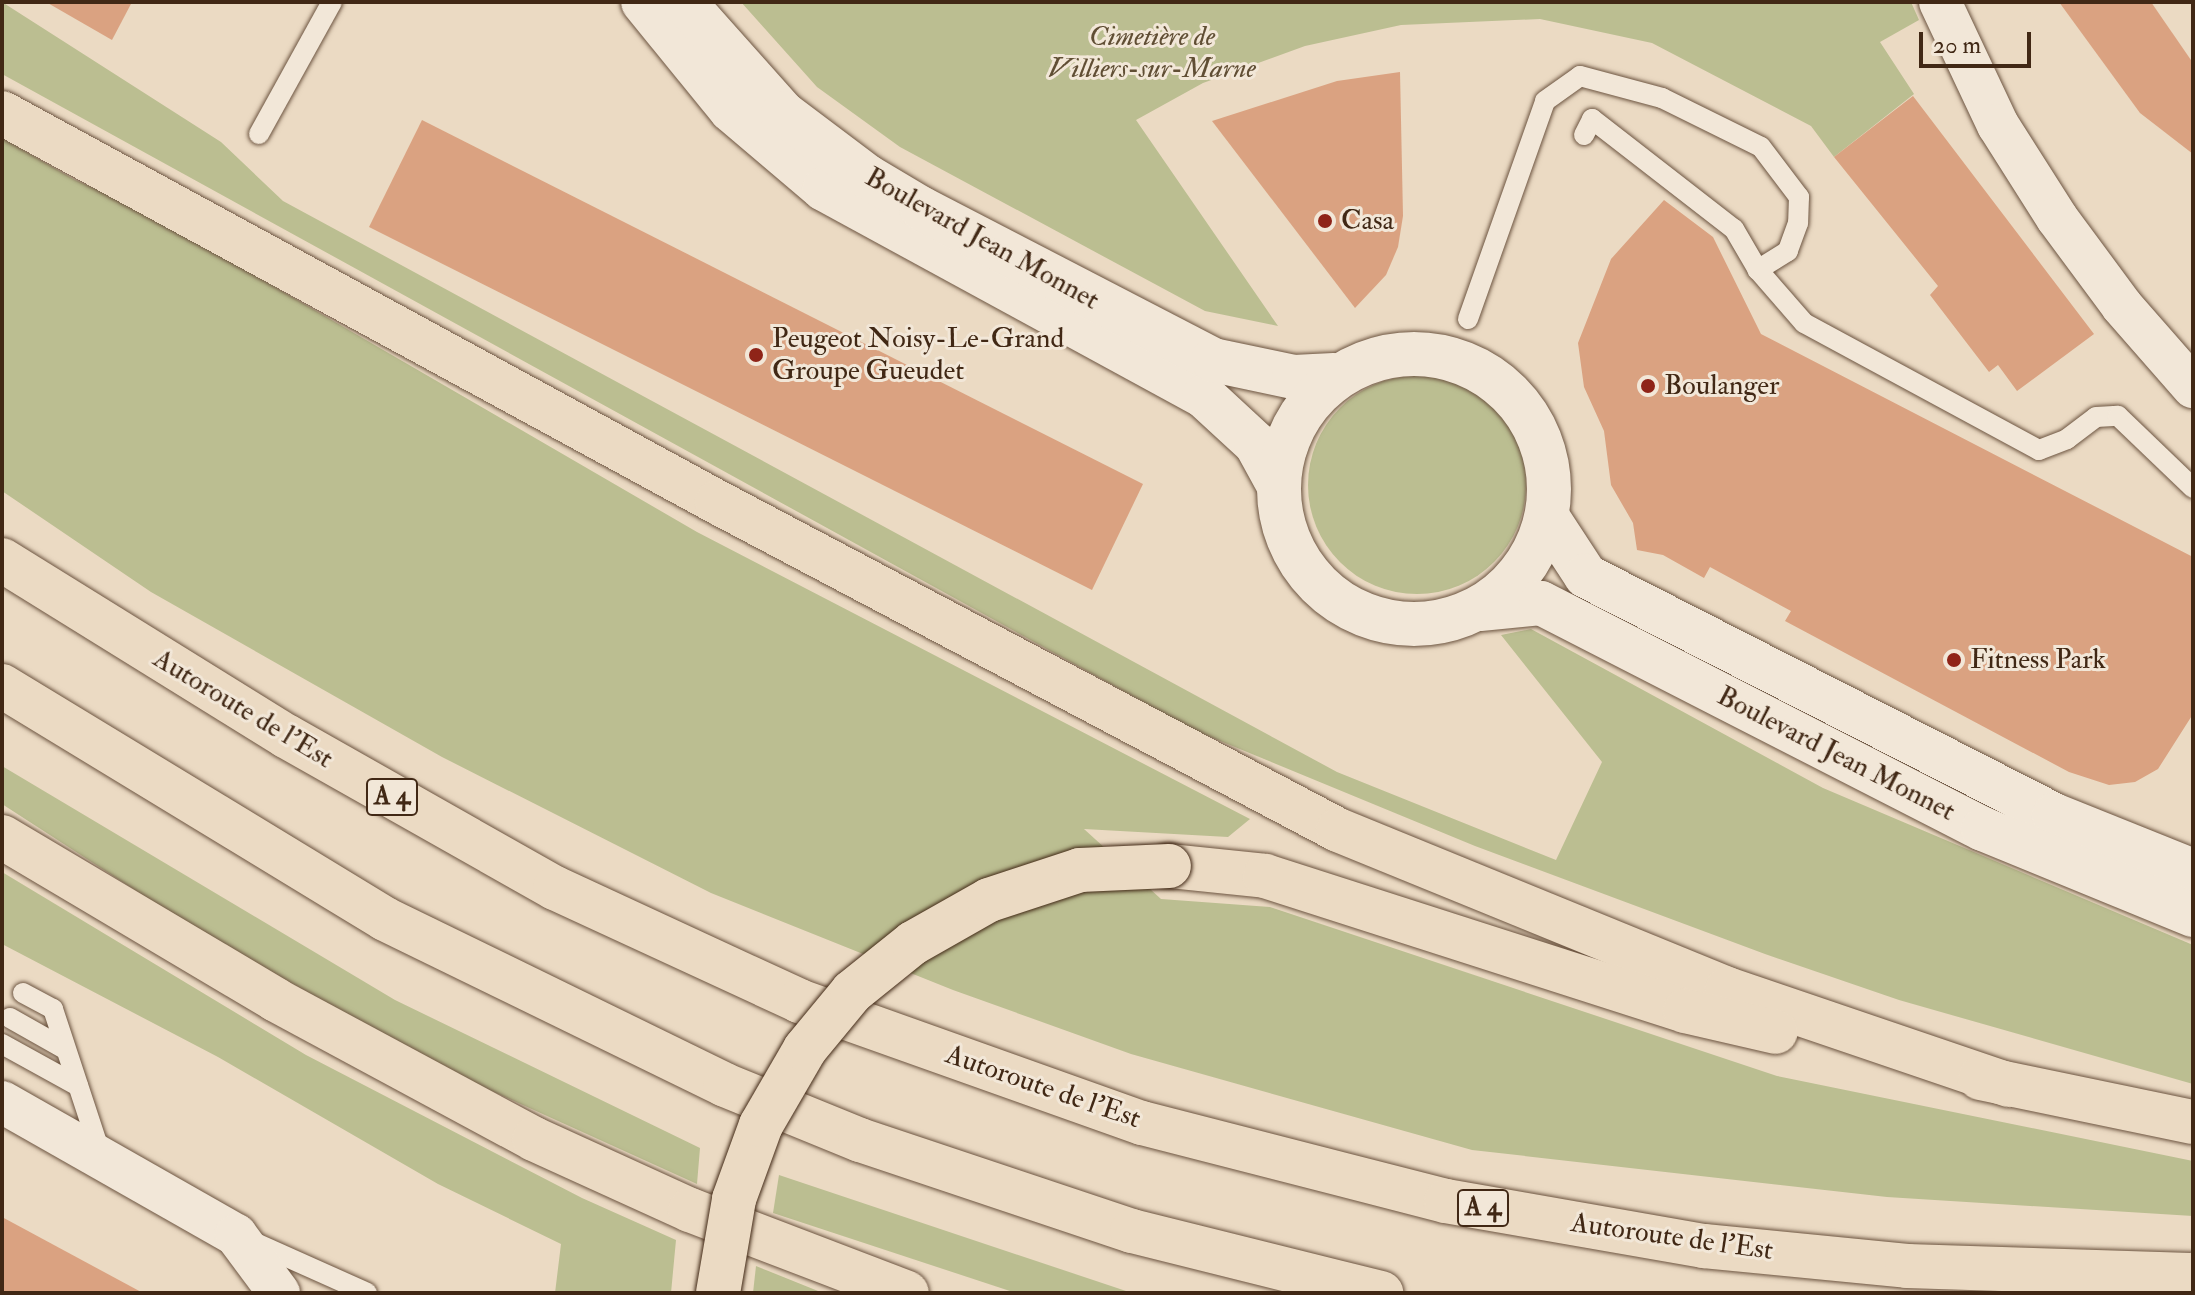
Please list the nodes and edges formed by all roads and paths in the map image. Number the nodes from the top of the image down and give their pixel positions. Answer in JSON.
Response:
{"nodes":[{"id":1,"x":332,"y":2,"type":"edge"},
{"id":2,"x":643,"y":2,"type":"edge"},
{"id":3,"x":684,"y":2,"type":"edge"},
{"id":4,"x":1940,"y":2,"type":"edge"},
{"id":5,"x":2,"y":113,"type":"edge"},
{"id":6,"x":259,"y":134,"type":"dead end"},
{"id":7,"x":1584,"y":135,"type":"dead end"},
{"id":8,"x":1758,"y":270,"type":"junction"},
{"id":9,"x":1468,"y":319,"type":"dead end"},
{"id":10,"x":2189,"y":372,"type":"edge"},
{"id":11,"x":1334,"y":375,"type":"junction"},
{"id":12,"x":1278,"y":484,"type":"junction"},
{"id":13,"x":2193,"y":488,"type":"edge"},
{"id":14,"x":1548,"y":518,"type":"junction"},
{"id":15,"x":2,"y":560,"type":"edge"},
{"id":16,"x":1480,"y":609,"type":"junction"},
{"id":17,"x":2,"y":686,"type":"edge"},
{"id":18,"x":2,"y":837,"type":"edge"},
{"id":19,"x":2190,"y":862,"type":"edge"},
{"id":20,"x":2193,"y":915,"type":"edge"},
{"id":21,"x":23,"y":993,"type":"dead end"},
{"id":22,"x":10,"y":1018,"type":"dead end"},
{"id":23,"x":2,"y":1044,"type":"edge"},
{"id":24,"x":65,"y":1049,"type":"junction"},
{"id":25,"x":2009,"y":1085,"type":"junction"},
{"id":26,"x":78,"y":1086,"type":"junction"},
{"id":27,"x":2,"y":1102,"type":"edge"},
{"id":28,"x":2193,"y":1122,"type":"edge"},
{"id":29,"x":102,"y":1157,"type":"junction"},
{"id":30,"x":236,"y":1235,"type":"junction"},
{"id":31,"x":2193,"y":1275,"type":"edge"},
{"id":32,"x":279,"y":1293,"type":"edge"},
{"id":33,"x":367,"y":1293,"type":"edge"},
{"id":34,"x":718,"y":1293,"type":"edge"},
{"id":35,"x":907,"y":1293,"type":"edge"},
{"id":36,"x":1381,"y":1293,"type":"edge"}],
"edges":[{"from":1,"to":6,"type":"lane"},
{"from":2,"to":12,"type":"street","name":"Boulevard Jean Monnet"},
{"from":3,"to":11,"type":"street","name":"Boulevard Jean Monnet"},
{"from":4,"to":10,"type":"street"},
{"from":5,"to":25,"type":"highway"},
{"from":7,"to":8,"type":"lane"},
{"from":8,"to":9,"type":"lane"},
{"from":8,"to":13,"type":"lane"},
{"from":11,"to":12,"type":"street","name":"Boulevard Jean Monnet"},
{"from":11,"to":14,"type":"street","name":"Boulevard Jean Monnet"},
{"from":12,"to":16,"type":"street","name":"Boulevard Jean Monnet"},
{"from":14,"to":16,"type":"street","name":"Boulevard Jean Monnet"},
{"from":14,"to":19,"type":"street","name":"Boulevard Jean Monnet"},
{"from":15,"to":31,"type":"highway","name":"Autoroute de l’Est","number":"A 4"},
{"from":16,"to":20,"type":"street","name":"Boulevard Jean Monnet"},
{"from":17,"to":36,"type":"highway"},
{"from":18,"to":35,"type":"highway"},
{"from":21,"to":24,"type":"lane"},
{"from":22,"to":24,"type":"lane"},
{"from":23,"to":26,"type":"lane"},
{"from":24,"to":26,"type":"lane"},
{"from":25,"to":28,"type":"highway"},
{"from":25,"to":34,"type":"highway","bridge":true},
{"from":26,"to":29,"type":"lane"},
{"from":27,"to":29,"type":"street"},
{"from":29,"to":30,"type":"street"},
{"from":30,"to":32,"type":"street"},
{"from":30,"to":33,"type":"lane"}]}
